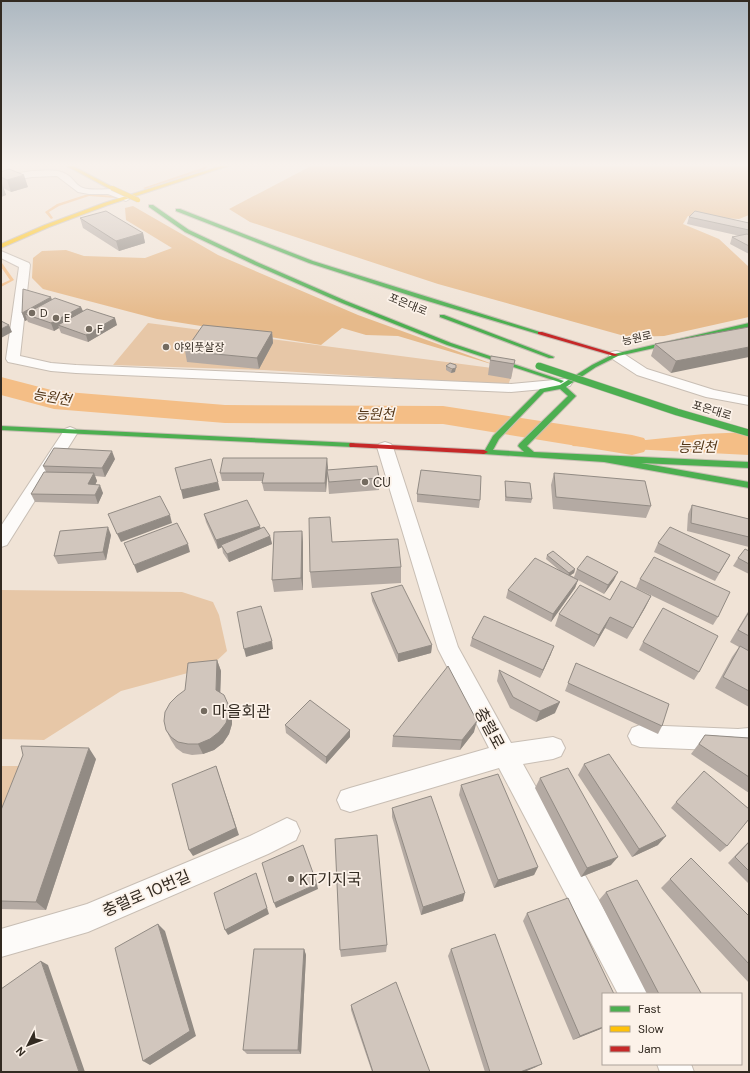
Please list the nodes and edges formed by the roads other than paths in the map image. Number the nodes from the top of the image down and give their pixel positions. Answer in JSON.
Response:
{"nodes":[{"id":1,"x":76,"y":216,"type":"edge"},
{"id":2,"x":166,"y":216,"type":"edge"},
{"id":3,"x":173,"y":216,"type":"edge"},
{"id":4,"x":191,"y":216,"type":"edge"},
{"id":5,"x":195,"y":216,"type":"edge"},
{"id":6,"x":1,"y":246,"type":"edge"},
{"id":7,"x":1,"y":254,"type":"edge"},
{"id":8,"x":323,"y":283,"type":"dead end"},
{"id":9,"x":402,"y":301,"type":"dead end"},
{"id":10,"x":432,"y":312,"type":"dead end"},
{"id":11,"x":749,"y":325,"type":"edge"},
{"id":12,"x":489,"y":347,"type":"dead end"},
{"id":13,"x":616,"y":355,"type":"junction"},
{"id":14,"x":554,"y":359,"type":"dead end"},
{"id":15,"x":579,"y":367,"type":"dead end"},
{"id":16,"x":601,"y":374,"type":"dead end"},
{"id":17,"x":564,"y":385,"type":"junction"},
{"id":18,"x":749,"y":401,"type":"edge"},
{"id":19,"x":1,"y":428,"type":"edge"},
{"id":20,"x":70,"y":432,"type":"junction"},
{"id":21,"x":749,"y":433,"type":"edge"},
{"id":22,"x":385,"y":447,"type":"junction"},
{"id":23,"x":488,"y":452,"type":"junction"},
{"id":24,"x":532,"y":455,"type":"junction"},
{"id":25,"x":604,"y":459,"type":"junction"},
{"id":26,"x":749,"y":465,"type":"edge"},
{"id":27,"x":749,"y":485,"type":"edge"},
{"id":28,"x":1,"y":540,"type":"edge"},
{"id":29,"x":640,"y":736,"type":"dead end"},
{"id":30,"x":749,"y":739,"type":"edge"},
{"id":31,"x":553,"y":748,"type":"dead end"},
{"id":32,"x":504,"y":755,"type":"junction"},
{"id":33,"x":350,"y":800,"type":"dead end"},
{"id":34,"x":287,"y":830,"type":"dead end"},
{"id":35,"x":1,"y":943,"type":"edge"},
{"id":36,"x":633,"y":993,"type":"edge"}],
"edges":[{"from":1,"to":6,"type":"main road"},
{"from":2,"to":17,"type":"main road"},
{"from":3,"to":8,"type":"main road"},
{"from":4,"to":9,"type":"main road","name":"포은대로"},
{"from":5,"to":13,"type":"main road"},
{"from":7,"to":17,"type":"street"},
{"from":10,"to":14,"type":"main road","name":"포은대로"},
{"from":11,"to":13,"type":"main road","name":"능원로"},
{"from":12,"to":21,"type":"main road","name":"포은대로","bridge":true},
{"from":13,"to":17,"type":"main road","name":"능원로"},
{"from":13,"to":18,"type":"street"},
{"from":15,"to":16,"type":"main road"},
{"from":17,"to":23,"type":"main road","name":"능원로"},
{"from":17,"to":24,"type":"main road"},
{"from":19,"to":20,"type":"main road"},
{"from":20,"to":22,"type":"main road"},
{"from":20,"to":28,"type":"street"},
{"from":22,"to":23,"type":"main road"},
{"from":22,"to":32,"type":"street","name":"충렬로"},
{"from":23,"to":24,"type":"main road"},
{"from":24,"to":25,"type":"main road"},
{"from":25,"to":26,"type":"main road"},
{"from":25,"to":27,"type":"main road"},
{"from":29,"to":30,"type":"street"},
{"from":31,"to":32,"type":"street"},
{"from":32,"to":33,"type":"street"},
{"from":32,"to":36,"type":"street","name":"충렬로"},
{"from":34,"to":35,"type":"street","name":"충렬로 10번길"}]}
